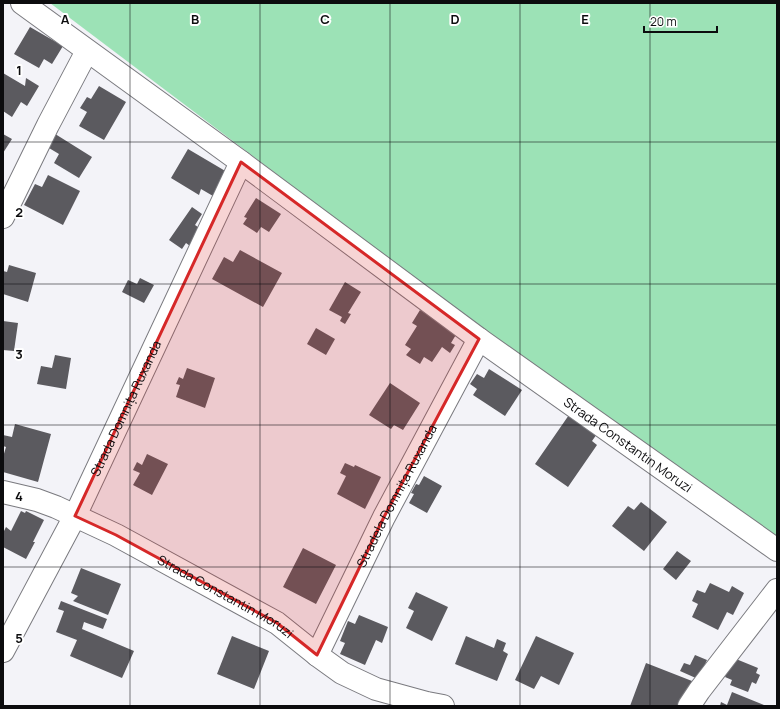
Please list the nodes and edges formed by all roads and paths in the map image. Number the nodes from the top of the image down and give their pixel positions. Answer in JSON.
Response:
{"nodes":[{"id":1,"x":22,"y":3,"type":"edge"},
{"id":2,"x":87,"y":51,"type":"junction"},
{"id":3,"x":241,"y":162,"type":"junction"},
{"id":4,"x":3,"y":216,"type":"edge"},
{"id":5,"x":479,"y":339,"type":"junction"},
{"id":6,"x":3,"y":492,"type":"edge"},
{"id":7,"x":75,"y":516,"type":"junction"},
{"id":8,"x":777,"y":550,"type":"edge"},
{"id":9,"x":777,"y":590,"type":"edge"},
{"id":10,"x":3,"y":651,"type":"edge"},
{"id":11,"x":317,"y":655,"type":"junction"},
{"id":12,"x":443,"y":706,"type":"edge"},
{"id":13,"x":689,"y":706,"type":"edge"}],
"edges":[{"from":1,"to":2,"type":"street"},
{"from":2,"to":3,"type":"street"},
{"from":2,"to":4,"type":"street"},
{"from":3,"to":5,"type":"street"},
{"from":3,"to":7,"type":"street","name":"Strada Domnița Ruxanda"},
{"from":5,"to":8,"type":"street","name":"Strada Constantin Moruzi"},
{"from":5,"to":11,"type":"street","name":"Stradela Domnița Ruxanda"},
{"from":6,"to":7,"type":"street","name":"Strada Constantin Moruzi"},
{"from":7,"to":10,"type":"street","name":"Strada Domnița Ruxanda"},
{"from":7,"to":11,"type":"street","name":"Strada Constantin Moruzi"},
{"from":9,"to":13,"type":"street"},
{"from":11,"to":12,"type":"street","name":"Strada Constantin Moruzi"}]}
